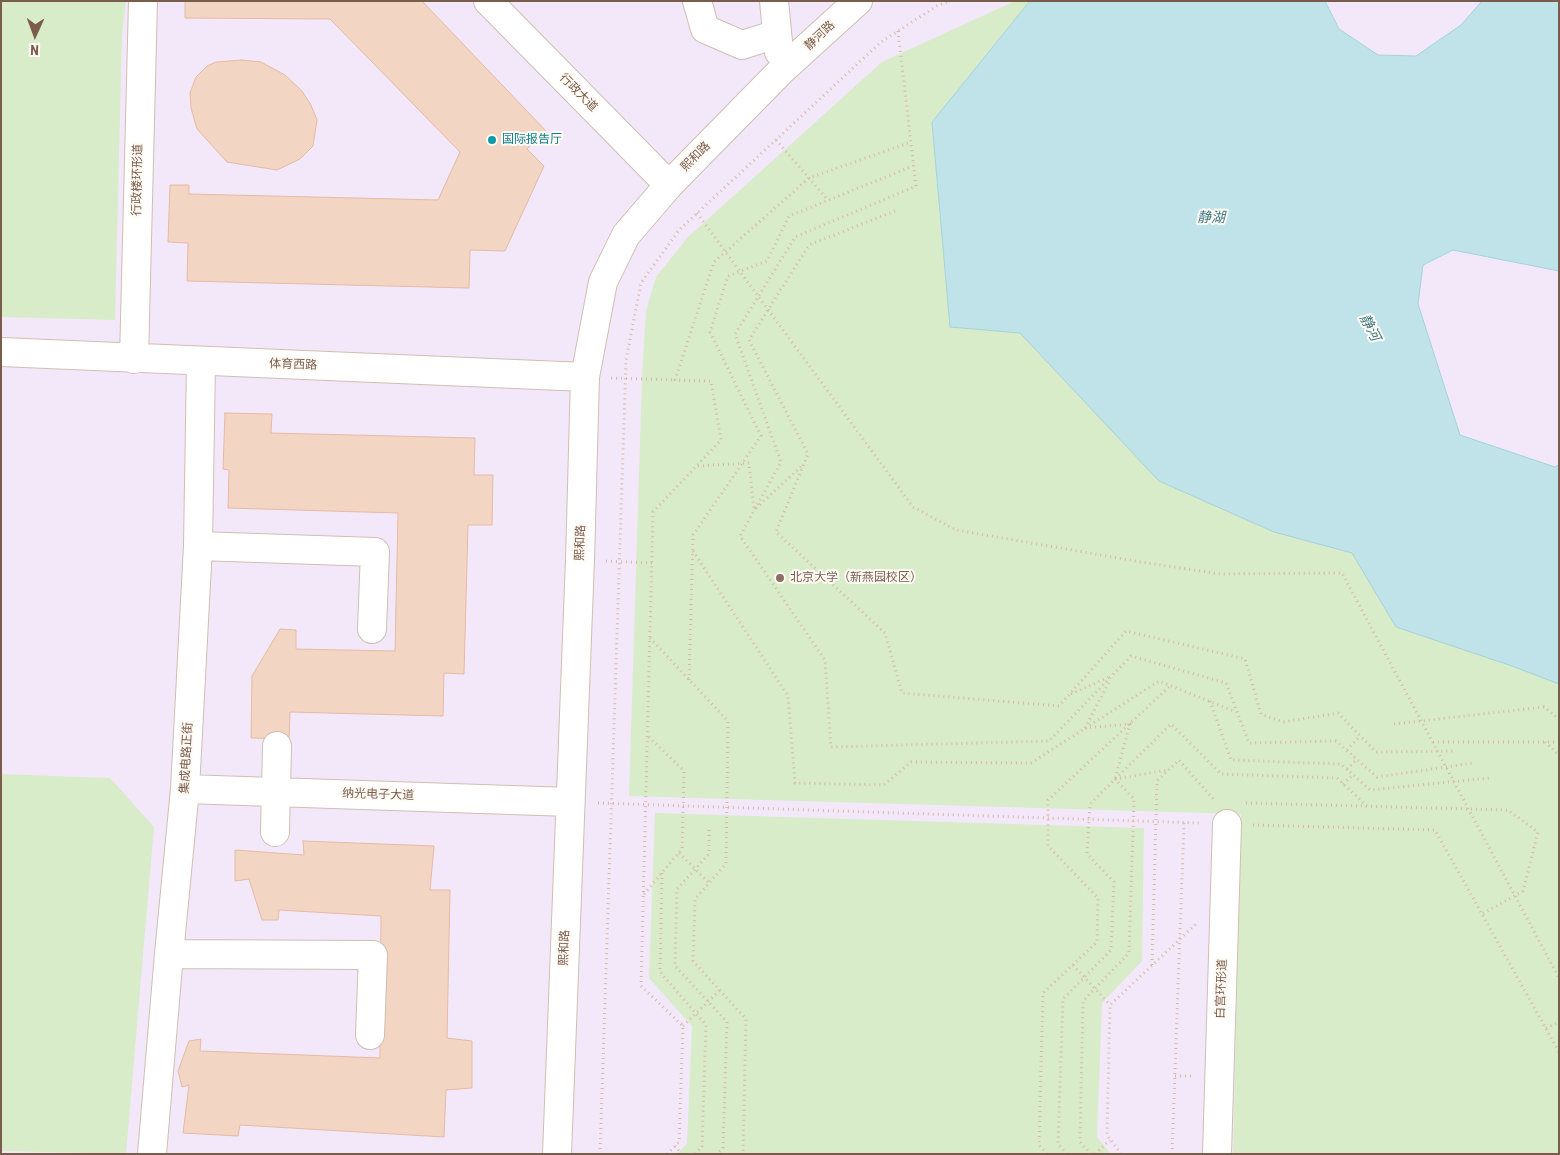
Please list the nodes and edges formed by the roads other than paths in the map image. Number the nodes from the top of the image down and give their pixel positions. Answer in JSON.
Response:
{"nodes":[{"id":1,"x":143,"y":1,"type":"edge"},
{"id":2,"x":488,"y":1,"type":"edge"},
{"id":3,"x":698,"y":1,"type":"edge"},
{"id":4,"x":774,"y":1,"type":"edge"},
{"id":5,"x":857,"y":1,"type":"edge"},
{"id":6,"x":777,"y":34,"type":"junction"},
{"id":7,"x":781,"y":71,"type":"junction"},
{"id":8,"x":669,"y":185,"type":"junction"},
{"id":9,"x":1,"y":352,"type":"edge"},
{"id":10,"x":134,"y":358,"type":"junction"},
{"id":11,"x":201,"y":362,"type":"junction"},
{"id":12,"x":586,"y":376,"type":"junction"},
{"id":13,"x":198,"y":546,"type":"junction"},
{"id":14,"x":372,"y":629,"type":"dead end"},
{"id":15,"x":277,"y":746,"type":"dead end"},
{"id":16,"x":185,"y":789,"type":"junction"},
{"id":17,"x":277,"y":792,"type":"junction"},
{"id":18,"x":570,"y":802,"type":"junction"},
{"id":19,"x":1228,"y":810,"type":"road end"},
{"id":20,"x":275,"y":832,"type":"dead end"},
{"id":21,"x":169,"y":954,"type":"junction"},
{"id":22,"x":370,"y":1035,"type":"dead end"},
{"id":23,"x":152,"y":1154,"type":"edge"},
{"id":24,"x":557,"y":1154,"type":"edge"},
{"id":25,"x":1217,"y":1154,"type":"edge"}],
"edges":[{"from":1,"to":10,"type":"street","name":"行政楼环形道"},
{"from":2,"to":8,"type":"street","name":"行政大道"},
{"from":3,"to":6,"type":"street"},
{"from":4,"to":6,"type":"street"},
{"from":5,"to":7,"type":"street","name":"静河路"},
{"from":6,"to":7,"type":"street"},
{"from":7,"to":8,"type":"street","name":"熙和路"},
{"from":8,"to":12,"type":"street","name":"熙和路"},
{"from":9,"to":10,"type":"street","name":"体育西路"},
{"from":10,"to":11,"type":"street","name":"体育西路"},
{"from":11,"to":12,"type":"street","name":"体育西路"},
{"from":11,"to":13,"type":"street","name":"集成电路正街"},
{"from":12,"to":18,"type":"street","name":"熙和路"},
{"from":13,"to":14,"type":"street"},
{"from":13,"to":16,"type":"street","name":"集成电路正街"},
{"from":15,"to":17,"type":"street"},
{"from":16,"to":17,"type":"street","name":"纳光电子大道"},
{"from":16,"to":21,"type":"street","name":"集成电路正街"},
{"from":17,"to":18,"type":"street","name":"纳光电子大道"},
{"from":17,"to":20,"type":"street"},
{"from":18,"to":24,"type":"street","name":"熙和路"},
{"from":19,"to":25,"type":"street","name":"白宫环形道"},
{"from":21,"to":22,"type":"street"},
{"from":21,"to":23,"type":"street","name":"集成电路正街"}]}
